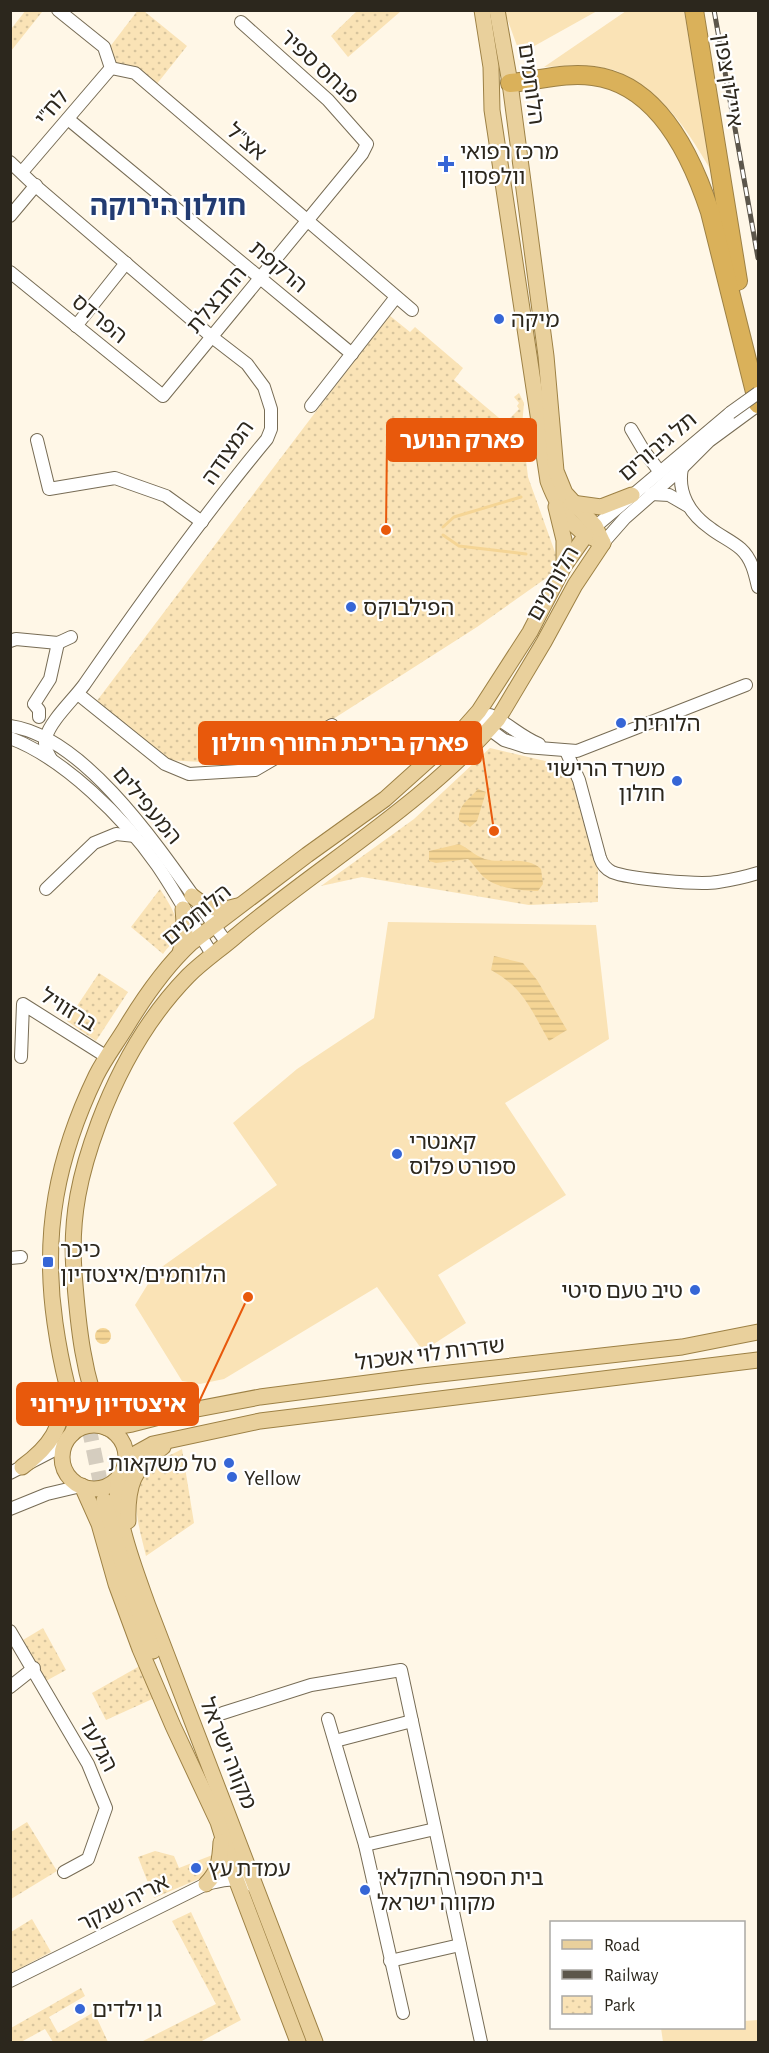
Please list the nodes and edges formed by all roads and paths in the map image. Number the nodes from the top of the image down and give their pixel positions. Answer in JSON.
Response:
{"nodes":[{"id":1,"x":58,"y":10,"type":"edge"},
{"id":2,"x":483,"y":10,"type":"edge"},
{"id":3,"x":497,"y":10,"type":"edge"},
{"id":4,"x":693,"y":10,"type":"edge"},
{"id":5,"x":241,"y":22,"type":"dead end"},
{"id":6,"x":491,"y":67,"type":"junction"},
{"id":7,"x":111,"y":68,"type":"junction"},
{"id":8,"x":510,"y":83,"type":"junction"},
{"id":9,"x":68,"y":119,"type":"junction"},
{"id":10,"x":367,"y":144,"type":"joint"},
{"id":11,"x":10,"y":162,"type":"edge"},
{"id":12,"x":22,"y":172,"type":"junction"},
{"id":13,"x":36,"y":185,"type":"junction"},
{"id":14,"x":10,"y":216,"type":"edge"},
{"id":15,"x":307,"y":219,"type":"junction"},
{"id":16,"x":126,"y":263,"type":"junction"},
{"id":17,"x":10,"y":272,"type":"edge"},
{"id":18,"x":261,"y":279,"type":"junction"},
{"id":19,"x":396,"y":297,"type":"junction"},
{"id":20,"x":412,"y":310,"type":"dead end"},
{"id":21,"x":77,"y":327,"type":"junction"},
{"id":22,"x":213,"y":337,"type":"junction"},
{"id":23,"x":352,"y":354,"type":"junction"},
{"id":24,"x":759,"y":393,"type":"edge"},
{"id":25,"x":163,"y":396,"type":"joint"},
{"id":26,"x":758,"y":405,"type":"edge"},
{"id":27,"x":311,"y":406,"type":"dead end"},
{"id":28,"x":731,"y":418,"type":"junction"},
{"id":29,"x":631,"y":429,"type":"dead end"},
{"id":30,"x":37,"y":440,"type":"dead end"},
{"id":31,"x":682,"y":468,"type":"junction"},
{"id":32,"x":660,"y":472,"type":"junction"},
{"id":33,"x":549,"y":481,"type":"junction"},
{"id":34,"x":651,"y":494,"type":"junction"},
{"id":35,"x":632,"y":495,"type":"junction"},
{"id":36,"x":572,"y":502,"type":"junction"},
{"id":37,"x":689,"y":506,"type":"junction"},
{"id":38,"x":202,"y":522,"type":"junction"},
{"id":39,"x":590,"y":531,"type":"junction"},
{"id":40,"x":603,"y":543,"type":"junction"},
{"id":41,"x":564,"y":566,"type":"junction"},
{"id":42,"x":759,"y":587,"type":"edge"},
{"id":43,"x":70,"y":637,"type":"dead end"},
{"id":44,"x":10,"y":640,"type":"edge"},
{"id":45,"x":58,"y":643,"type":"junction"},
{"id":46,"x":746,"y":685,"type":"dead end"},
{"id":47,"x":78,"y":694,"type":"junction"},
{"id":48,"x":479,"y":711,"type":"junction"},
{"id":49,"x":39,"y":717,"type":"dead end"},
{"id":50,"x":494,"y":724,"type":"junction"},
{"id":51,"x":332,"y":725,"type":"dead end"},
{"id":52,"x":10,"y":726,"type":"edge"},
{"id":53,"x":10,"y":738,"type":"edge"},
{"id":54,"x":45,"y":738,"type":"junction"},
{"id":55,"x":61,"y":748,"type":"junction"},
{"id":56,"x":566,"y":751,"type":"junction"},
{"id":57,"x":51,"y":759,"type":"junction"},
{"id":58,"x":135,"y":836,"type":"junction"},
{"id":59,"x":759,"y":873,"type":"edge"},
{"id":60,"x":46,"y":889,"type":"dead end"},
{"id":61,"x":188,"y":903,"type":"junction"},
{"id":62,"x":240,"y":905,"type":"junction"},
{"id":63,"x":213,"y":925,"type":"junction"},
{"id":64,"x":200,"y":936,"type":"junction"},
{"id":65,"x":227,"y":943,"type":"junction"},
{"id":66,"x":180,"y":953,"type":"junction"},
{"id":67,"x":212,"y":954,"type":"junction"},
{"id":68,"x":21,"y":1057,"type":"dead end"},
{"id":69,"x":107,"y":1057,"type":"junction"},
{"id":70,"x":55,"y":1198,"type":"junction"},
{"id":71,"x":70,"y":1209,"type":"junction"},
{"id":72,"x":759,"y":1332,"type":"edge"},
{"id":73,"x":759,"y":1360,"type":"edge"},
{"id":74,"x":66,"y":1382,"type":"junction"},
{"id":75,"x":84,"y":1404,"type":"tunnel mouth"},
{"id":76,"x":107,"y":1428,"type":"junction"},
{"id":77,"x":176,"y":1439,"type":"junction"},
{"id":78,"x":68,"y":1440,"type":"junction"},
{"id":79,"x":126,"y":1459,"type":"junction"},
{"id":80,"x":16,"y":1470,"type":"edge"},
{"id":81,"x":119,"y":1477,"type":"junction"},
{"id":82,"x":81,"y":1486,"type":"junction"},
{"id":83,"x":104,"y":1500,"type":"tunnel mouth"},
{"id":84,"x":10,"y":1509,"type":"edge"},
{"id":85,"x":130,"y":1553,"type":"junction"},
{"id":86,"x":10,"y":1631,"type":"edge"},
{"id":87,"x":34,"y":1668,"type":"junction"},
{"id":88,"x":10,"y":1687,"type":"edge"},
{"id":89,"x":223,"y":1713,"type":"dead end"},
{"id":90,"x":328,"y":1719,"type":"dead end"},
{"id":91,"x":412,"y":1721,"type":"junction"},
{"id":92,"x":190,"y":1739,"type":"junction"},
{"id":93,"x":335,"y":1741,"type":"junction"},
{"id":94,"x":204,"y":1751,"type":"junction"},
{"id":95,"x":188,"y":1756,"type":"junction"},
{"id":96,"x":435,"y":1829,"type":"junction"},
{"id":97,"x":222,"y":1833,"type":"junction"},
{"id":98,"x":365,"y":1845,"type":"junction"},
{"id":99,"x":64,"y":1872,"type":"dead end"},
{"id":100,"x":236,"y":1879,"type":"junction"},
{"id":101,"x":206,"y":1884,"type":"junction"},
{"id":102,"x":257,"y":1890,"type":"junction"},
{"id":103,"x":460,"y":1946,"type":"junction"},
{"id":104,"x":390,"y":1960,"type":"junction"},
{"id":105,"x":10,"y":1981,"type":"edge"},
{"id":106,"x":403,"y":2013,"type":"dead end"},
{"id":107,"x":298,"y":2043,"type":"edge"},
{"id":108,"x":315,"y":2043,"type":"edge"},
{"id":109,"x":481,"y":2043,"type":"edge"}],
"edges":[{"from":1,"to":7,"type":"street"},
{"from":2,"to":6,"type":"main road","name":"הלוחמים"},
{"from":3,"to":8,"type":"main road","name":"הלוחמים"},
{"from":4,"to":26,"type":"highway","name":"איילון צפון"},
{"from":5,"to":10,"type":"street","name":"פנחס ספיר"},
{"from":6,"to":8,"type":"main road"},
{"from":6,"to":33,"type":"main road","name":"הלוחמים"},
{"from":7,"to":9,"type":"street","name":"לח\"י"},
{"from":7,"to":15,"type":"street","name":"אצ\"ל"},
{"from":8,"to":26,"type":"highway"},
{"from":8,"to":36,"type":"main road","name":"הלוחמים"},
{"from":9,"to":12,"type":"street","name":"לח\"י"},
{"from":9,"to":18,"type":"street","name":"הרקפת"},
{"from":10,"to":15,"type":"street","name":"החבצלת"},
{"from":11,"to":12,"type":"street","name":"המצודה"},
{"from":12,"to":13,"type":"street","name":"המצודה"},
{"from":13,"to":14,"type":"street"},
{"from":13,"to":16,"type":"street","name":"המצודה"},
{"from":15,"to":18,"type":"street","name":"החבצלת"},
{"from":15,"to":19,"type":"street","name":"אצ\"ל"},
{"from":16,"to":21,"type":"street"},
{"from":16,"to":22,"type":"street","name":"המצודה"},
{"from":17,"to":21,"type":"street","name":"הפרדס"},
{"from":18,"to":22,"type":"street","name":"החבצלת"},
{"from":18,"to":23,"type":"street","name":"הרקפת"},
{"from":19,"to":20,"type":"street","name":"אצ\"ל"},
{"from":19,"to":23,"type":"street"},
{"from":21,"to":25,"type":"street","name":"הפרדס"},
{"from":22,"to":25,"type":"street","name":"החבצלת"},
{"from":22,"to":38,"type":"street","name":"המצודה"},
{"from":23,"to":27,"type":"street"},
{"from":24,"to":28,"type":"street","name":"תל גיבורים","bridge":true},
{"from":26,"to":28,"type":"street","name":"תל גיבורים"},
{"from":28,"to":31,"type":"street","name":"תל גיבורים"},
{"from":28,"to":32,"type":"street","name":"תל גיבורים"},
{"from":29,"to":32,"type":"street"},
{"from":30,"to":38,"type":"street"},
{"from":31,"to":34,"type":"street","name":"תל גיבורים"},
{"from":31,"to":37,"type":"street"},
{"from":32,"to":35,"type":"street","name":"תל גיבורים"},
{"from":33,"to":39,"type":"main road","name":"הלוחמים"},
{"from":33,"to":41,"type":"main road"},
{"from":34,"to":37,"type":"street"},
{"from":34,"to":40,"type":"street","name":"תל גיבורים"},
{"from":35,"to":36,"type":"main road"},
{"from":35,"to":39,"type":"street","name":"תל גיבורים"},
{"from":36,"to":39,"type":"main road","name":"הלוחמים"},
{"from":37,"to":42,"type":"street"},
{"from":38,"to":47,"type":"street","name":"המצודה"},
{"from":39,"to":40,"type":"main road","name":"הלוחמים"},
{"from":39,"to":41,"type":"main road","name":"הלוחמים"},
{"from":40,"to":50,"type":"main road","name":"הלוחמים"},
{"from":41,"to":48,"type":"main road","name":"הלוחמים"},
{"from":43,"to":45,"type":"street"},
{"from":44,"to":45,"type":"street"},
{"from":45,"to":49,"type":"street"},
{"from":46,"to":56,"type":"street"},
{"from":47,"to":51,"type":"street"},
{"from":47,"to":54,"type":"street","name":"המצודה"},
{"from":47,"to":55,"type":"street","name":"המצודה"},
{"from":48,"to":50,"type":"street"},
{"from":48,"to":62,"type":"main road","name":"הלוחמים"},
{"from":50,"to":56,"type":"street"},
{"from":50,"to":65,"type":"main road","name":"הלוחמים"},
{"from":52,"to":54,"type":"street","name":"המעפילים"},
{"from":53,"to":57,"type":"street","name":"המעפילים"},
{"from":54,"to":55,"type":"street","name":"המעפילים"},
{"from":54,"to":57,"type":"street"},
{"from":55,"to":61,"type":"street","name":"המעפילים"},
{"from":56,"to":59,"type":"street"},
{"from":57,"to":58,"type":"street","name":"המעפילים"},
{"from":58,"to":60,"type":"street"},
{"from":58,"to":61,"type":"street","name":"המעפילים"},
{"from":61,"to":62,"type":"main road"},
{"from":61,"to":63,"type":"street","name":"המעפילים"},
{"from":61,"to":64,"type":"street","name":"המעפילים"},
{"from":61,"to":66,"type":"main road"},
{"from":62,"to":63,"type":"main road","name":"הלוחמים"},
{"from":63,"to":64,"type":"main road","name":"הלוחמים"},
{"from":63,"to":65,"type":"street","name":"המעפילים"},
{"from":64,"to":66,"type":"main road","name":"הלוחמים"},
{"from":64,"to":67,"type":"street","name":"המעפילים"},
{"from":65,"to":67,"type":"main road","name":"הלוחמים"},
{"from":66,"to":69,"type":"main road","name":"הלוחמים"},
{"from":67,"to":71,"type":"main road","name":"הלוחמים"},
{"from":68,"to":69,"type":"street","name":"ברזוויל"},
{"from":69,"to":70,"type":"main road","name":"הלוחמים"},
{"from":70,"to":71,"type":"main road"},
{"from":70,"to":74,"type":"main road","name":"הלוחמים"},
{"from":71,"to":75,"type":"main road"},
{"from":71,"to":76,"type":"main road","name":"הלוחמים"},
{"from":72,"to":76,"type":"main road","name":"שדרות לוי אשכול"},
{"from":73,"to":77,"type":"main road","name":"שדרות לוי אשכול"},
{"from":74,"to":78,"type":"main road","name":"הלוחמים"},
{"from":74,"to":80,"type":"main road"},
{"from":76,"to":78,"type":"main road"},
{"from":76,"to":79,"type":"main road"},
{"from":77,"to":79,"type":"main road","name":"שדרות לוי אשכול"},
{"from":77,"to":85,"type":"main road"},
{"from":78,"to":80,"type":"street"},
{"from":78,"to":82,"type":"main road"},
{"from":79,"to":81,"type":"main road"},
{"from":81,"to":82,"type":"main road"},
{"from":81,"to":85,"type":"main road","name":"מקווה ישראל"},
{"from":82,"to":84,"type":"street"},
{"from":82,"to":95,"type":"main road","name":"מקווה ישראל"},
{"from":83,"to":92,"type":"main road"},
{"from":85,"to":94,"type":"main road","name":"מקווה ישראל"},
{"from":86,"to":87,"type":"street","name":"הגלעד"},
{"from":87,"to":88,"type":"street"},
{"from":87,"to":99,"type":"street","name":"הגלעד"},
{"from":89,"to":91,"type":"street"},
{"from":90,"to":93,"type":"street"},
{"from":91,"to":93,"type":"street"},
{"from":91,"to":96,"type":"street"},
{"from":92,"to":94,"type":"main road"},
{"from":92,"to":95,"type":"main road"},
{"from":93,"to":98,"type":"street"},
{"from":94,"to":102,"type":"main road","name":"מקווה ישראל"},
{"from":95,"to":97,"type":"main road","name":"מקווה ישראל"},
{"from":96,"to":98,"type":"street"},
{"from":96,"to":103,"type":"street"},
{"from":97,"to":100,"type":"main road","name":"מקווה ישראל"},
{"from":97,"to":101,"type":"main road"},
{"from":98,"to":104,"type":"street"},
{"from":100,"to":101,"type":"street","name":"אריה שנקר"},
{"from":100,"to":102,"type":"street"},
{"from":100,"to":107,"type":"main road","name":"מקווה ישראל"},
{"from":101,"to":105,"type":"street","name":"אריה שנקר"},
{"from":102,"to":108,"type":"main road","name":"מקווה ישראל"},
{"from":103,"to":104,"type":"street"},
{"from":103,"to":109,"type":"street"},
{"from":104,"to":106,"type":"street"}]}
